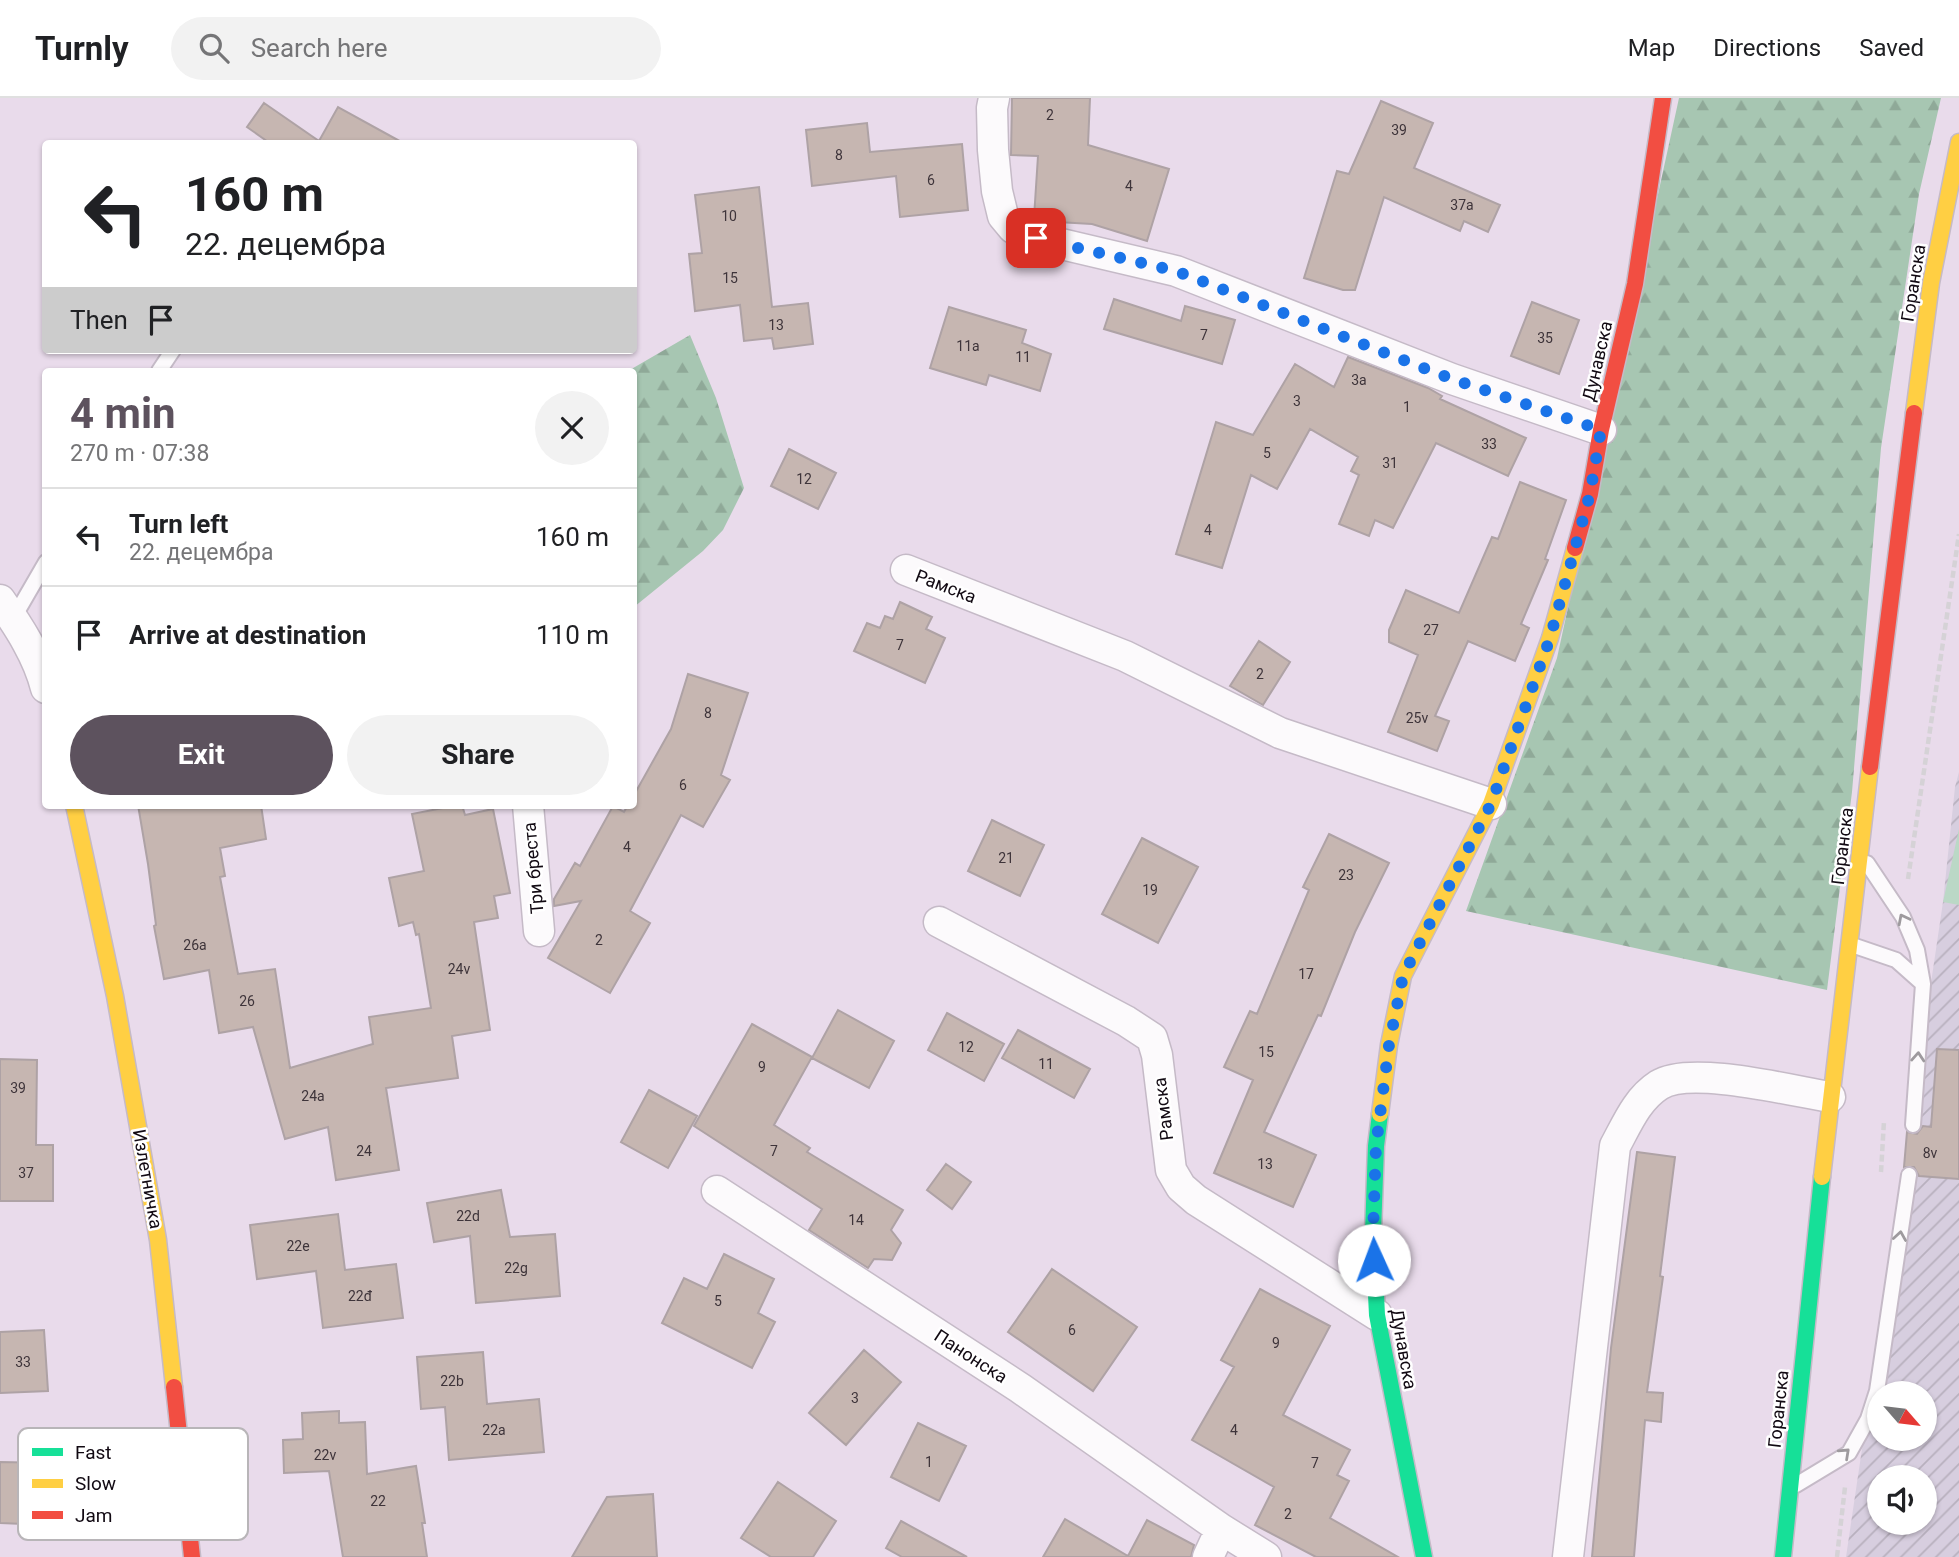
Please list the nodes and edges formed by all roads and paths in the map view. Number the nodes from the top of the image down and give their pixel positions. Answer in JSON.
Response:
{"nodes":[{"id":1,"x":994,"y":98,"type":"edge"},
{"id":2,"x":1663,"y":98,"type":"edge"},
{"id":3,"x":1959,"y":142,"type":"edge"},
{"id":4,"x":1601,"y":430,"type":"junction"},
{"id":5,"x":42,"y":567,"type":"edge"},
{"id":6,"x":906,"y":570,"type":"dead end"},
{"id":7,"x":7,"y":609,"type":"edge"},
{"id":8,"x":42,"y":672,"type":"edge"},
{"id":9,"x":1491,"y":804,"type":"junction"},
{"id":10,"x":75,"y":809,"type":"edge"},
{"id":11,"x":528,"y":809,"type":"edge"},
{"id":12,"x":1860,"y":853,"type":"junction"},
{"id":13,"x":939,"y":922,"type":"dead end"},
{"id":14,"x":539,"y":931,"type":"dead end"},
{"id":15,"x":1850,"y":944,"type":"junction"},
{"id":16,"x":1923,"y":984,"type":"junction"},
{"id":17,"x":1830,"y":1097,"type":"junction"},
{"id":18,"x":1913,"y":1125,"type":"dead end"},
{"id":19,"x":1909,"y":1175,"type":"dead end"},
{"id":20,"x":717,"y":1191,"type":"dead end"},
{"id":21,"x":1377,"y":1315,"type":"junction"},
{"id":22,"x":178,"y":1428,"type":"edge"},
{"id":23,"x":1788,"y":1490,"type":"junction"},
{"id":24,"x":1221,"y":1529,"type":"junction"},
{"id":25,"x":1208,"y":1557,"type":"edge"},
{"id":26,"x":1266,"y":1557,"type":"edge"},
{"id":27,"x":1424,"y":1557,"type":"edge"},
{"id":28,"x":1568,"y":1557,"type":"edge"},
{"id":29,"x":1783,"y":1557,"type":"edge"}],
"edges":[{"from":1,"to":4,"type":"street"},
{"from":2,"to":4,"type":"street","name":"Дунавска"},
{"from":3,"to":12,"type":"street","name":"Горанска"},
{"from":4,"to":9,"type":"street","name":"Дунавска"},
{"from":5,"to":7,"type":"lane"},
{"from":6,"to":9,"type":"street","name":"Рамска"},
{"from":7,"to":8,"type":"street"},
{"from":9,"to":21,"type":"street","name":"Дунавска"},
{"from":10,"to":22,"type":"street","name":"Излетничка"},
{"from":11,"to":14,"type":"street","name":"Три бреста"},
{"from":12,"to":15,"type":"street","name":"Горанска"},
{"from":16,"to":12,"type":"lane","one_way":true},
{"from":13,"to":21,"type":"street","name":"Рамска"},
{"from":15,"to":16,"type":"lane"},
{"from":15,"to":17,"type":"street","name":"Горанска"},
{"from":18,"to":16,"type":"lane","one_way":true},
{"from":17,"to":23,"type":"street","name":"Горанска"},
{"from":17,"to":28,"type":"street"},
{"from":23,"to":19,"type":"lane","one_way":true},
{"from":20,"to":24,"type":"street","name":"Панонска"},
{"from":21,"to":27,"type":"street","name":"Дунавска"},
{"from":23,"to":29,"type":"street","name":"Горанска"},
{"from":24,"to":25,"type":"street"},
{"from":24,"to":26,"type":"street","name":"Панонска"}]}
